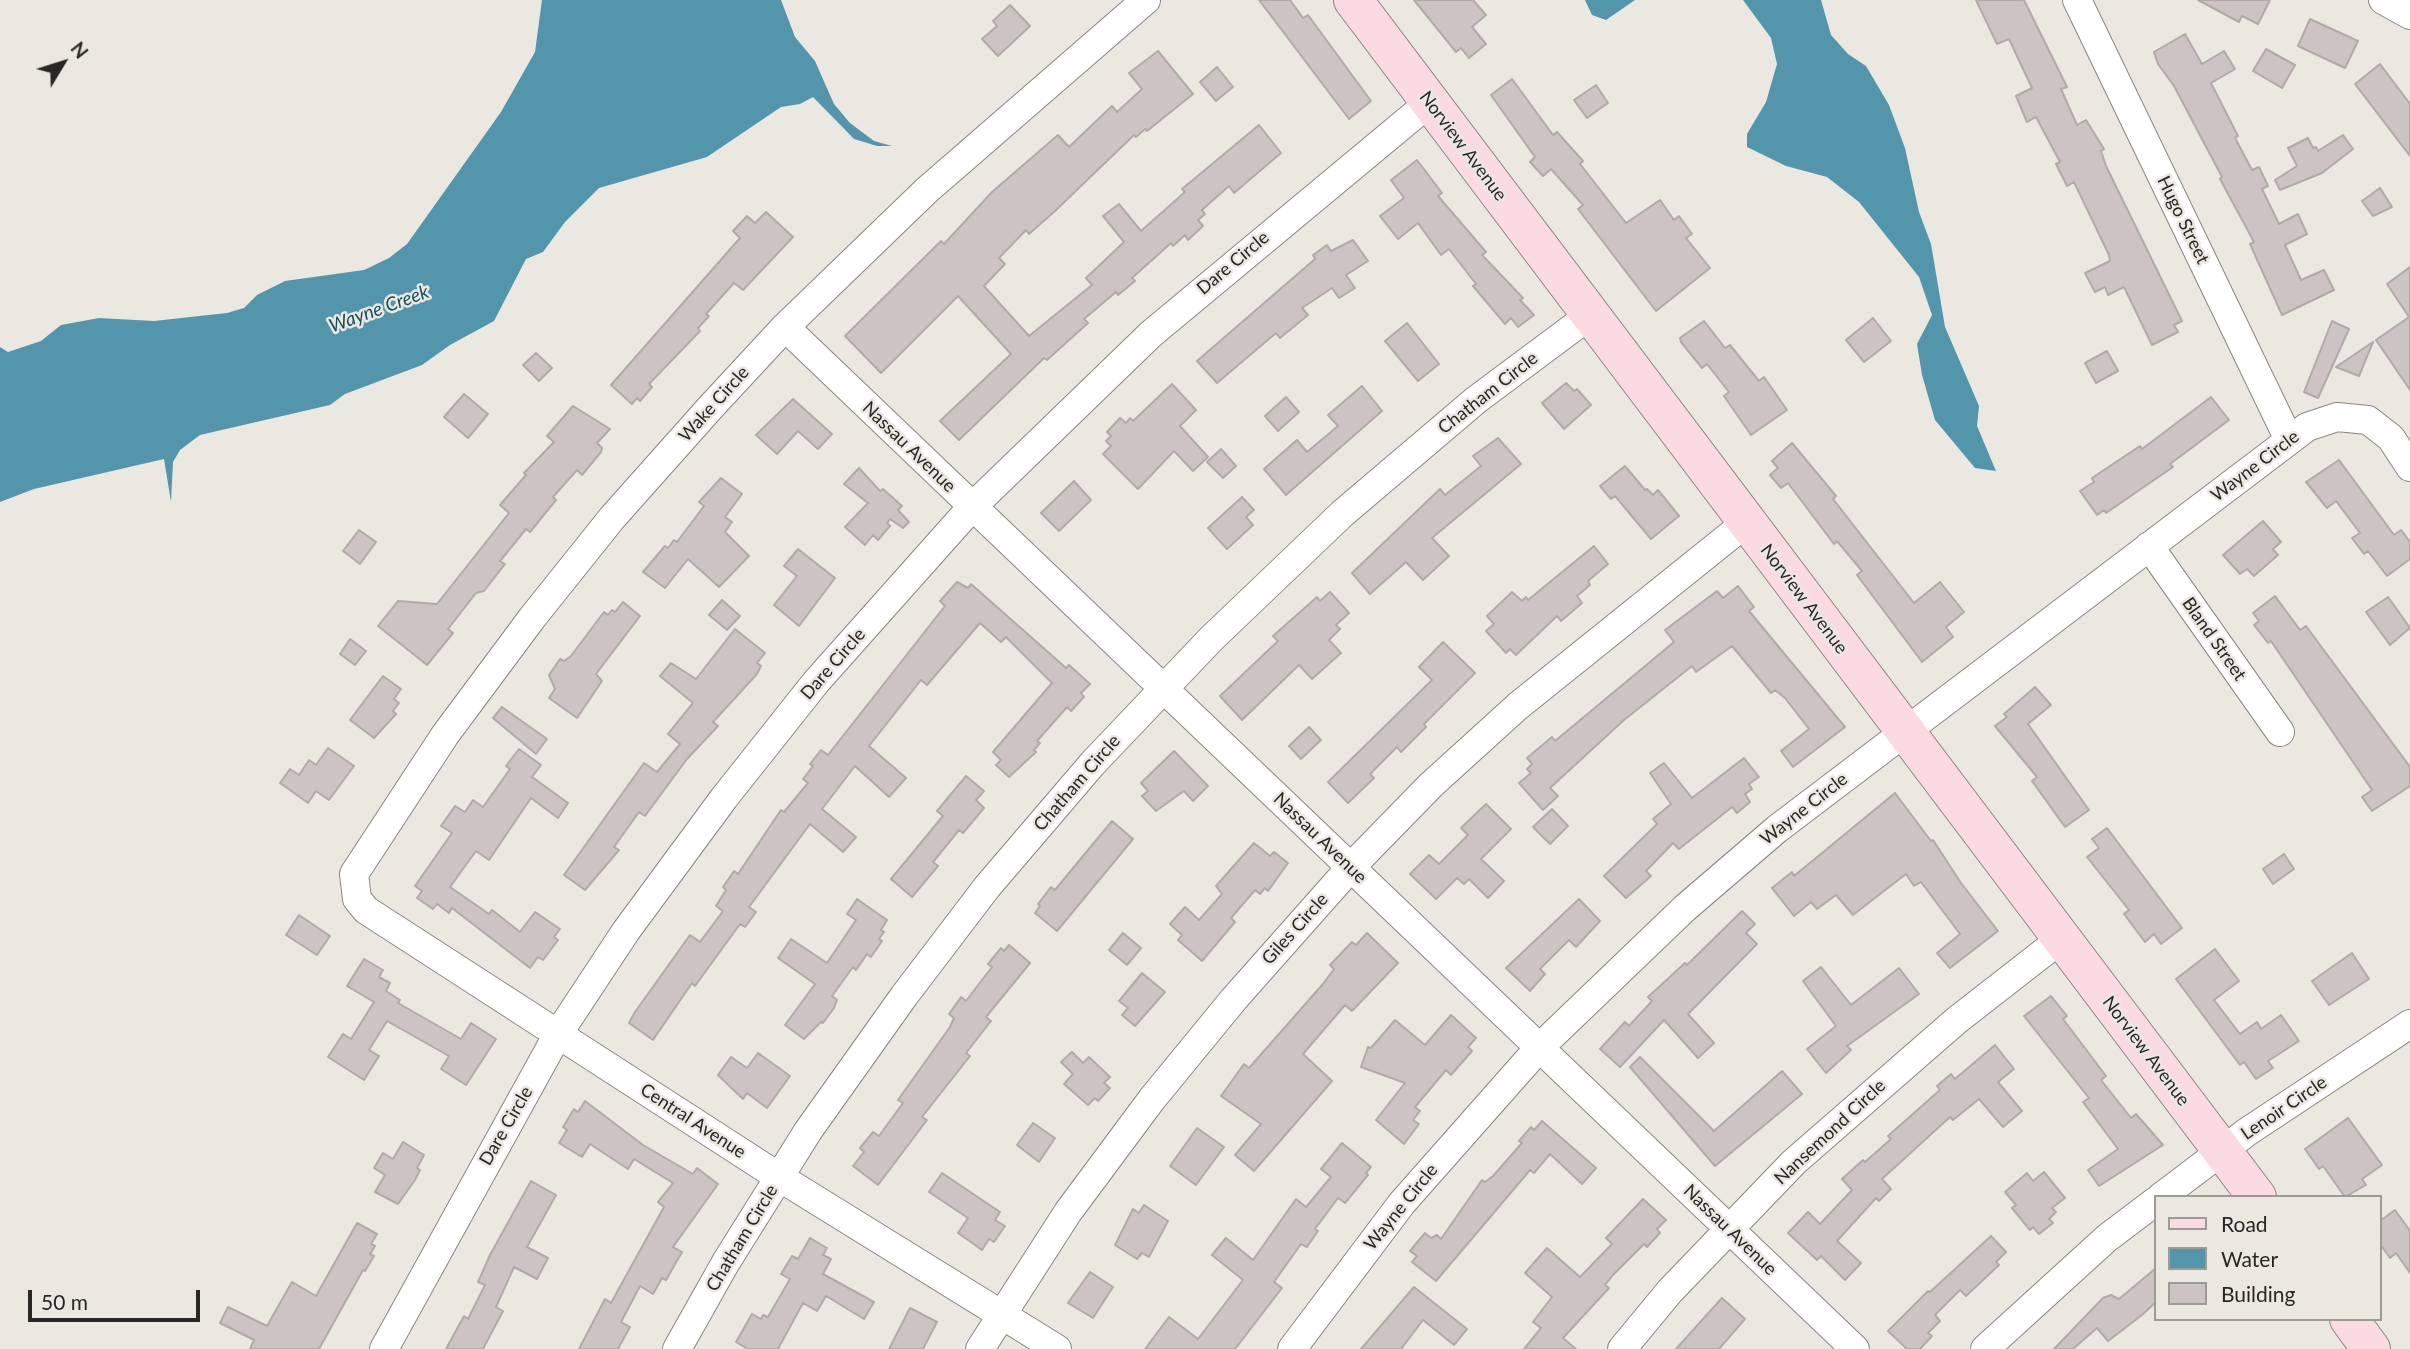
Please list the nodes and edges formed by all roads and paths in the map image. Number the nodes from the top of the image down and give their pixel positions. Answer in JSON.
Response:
{"nodes":[{"id":1,"x":1146,"y":0,"type":"edge"},
{"id":2,"x":1353,"y":0,"type":"edge"},
{"id":3,"x":2077,"y":0,"type":"edge"},
{"id":4,"x":2383,"y":0,"type":"edge"},
{"id":5,"x":2410,"y":15,"type":"edge"},
{"id":6,"x":1430,"y":102,"type":"junction"},
{"id":7,"x":1590,"y":315,"type":"junction"},
{"id":8,"x":785,"y":327,"type":"junction"},
{"id":9,"x":2401,"y":432,"type":"edge"},
{"id":10,"x":2289,"y":440,"type":"junction"},
{"id":11,"x":2410,"y":467,"type":"edge"},
{"id":12,"x":971,"y":508,"type":"junction"},
{"id":13,"x":1747,"y":522,"type":"junction"},
{"id":14,"x":2149,"y":546,"type":"junction"},
{"id":15,"x":1163,"y":689,"type":"junction"},
{"id":16,"x":1905,"y":732,"type":"junction"},
{"id":17,"x":2280,"y":732,"type":"dead end"},
{"id":18,"x":1351,"y":867,"type":"junction"},
{"id":19,"x":354,"y":874,"type":"joint"},
{"id":20,"x":2061,"y":939,"type":"junction"},
{"id":21,"x":2410,"y":1024,"type":"edge"},
{"id":22,"x":558,"y":1034,"type":"junction"},
{"id":23,"x":1539,"y":1048,"type":"junction"},
{"id":24,"x":2221,"y":1150,"type":"junction"},
{"id":25,"x":779,"y":1177,"type":"junction"},
{"id":26,"x":2164,"y":1195,"type":"edge"},
{"id":27,"x":2255,"y":1195,"type":"edge"},
{"id":28,"x":2154,"y":1203,"type":"edge"},
{"id":29,"x":1728,"y":1230,"type":"junction"},
{"id":30,"x":1001,"y":1314,"type":"junction"},
{"id":31,"x":2350,"y":1321,"type":"edge"},
{"id":32,"x":384,"y":1349,"type":"edge"},
{"id":33,"x":677,"y":1349,"type":"edge"},
{"id":34,"x":980,"y":1349,"type":"edge"},
{"id":35,"x":1057,"y":1349,"type":"edge"},
{"id":36,"x":1292,"y":1349,"type":"edge"},
{"id":37,"x":1622,"y":1349,"type":"edge"},
{"id":38,"x":1855,"y":1349,"type":"edge"},
{"id":39,"x":1985,"y":1349,"type":"edge"},
{"id":40,"x":2371,"y":1349,"type":"edge"}],
"edges":[{"from":1,"to":8,"type":"street","name":"Wake Circle"},
{"from":2,"to":6,"type":"street","name":"Norview Avenue"},
{"from":3,"to":10,"type":"street","name":"Hugo Street"},
{"from":4,"to":5,"type":"street"},
{"from":6,"to":7,"type":"street","name":"Norview Avenue"},
{"from":6,"to":12,"type":"street","name":"Dare Circle"},
{"from":7,"to":13,"type":"street","name":"Norview Avenue"},
{"from":7,"to":15,"type":"street","name":"Chatham Circle"},
{"from":8,"to":12,"type":"street","name":"Nassau Avenue"},
{"from":8,"to":19,"type":"street","name":"Wake Circle"},
{"from":9,"to":10,"type":"street","name":"Wayne Circle"},
{"from":9,"to":11,"type":"street"},
{"from":10,"to":14,"type":"street","name":"Wayne Circle"},
{"from":12,"to":15,"type":"street","name":"Nassau Avenue"},
{"from":12,"to":22,"type":"street","name":"Dare Circle"},
{"from":13,"to":16,"type":"street","name":"Norview Avenue"},
{"from":13,"to":18,"type":"street","name":"Giles Circle"},
{"from":14,"to":16,"type":"street","name":"Wayne Circle"},
{"from":14,"to":17,"type":"street","name":"Bland Street"},
{"from":15,"to":18,"type":"street","name":"Nassau Avenue"},
{"from":15,"to":25,"type":"street","name":"Chatham Circle"},
{"from":16,"to":20,"type":"street","name":"Norview Avenue"},
{"from":16,"to":23,"type":"street","name":"Wayne Circle"},
{"from":18,"to":23,"type":"street","name":"Nassau Avenue"},
{"from":18,"to":30,"type":"street","name":"Giles Circle"},
{"from":19,"to":22,"type":"street","name":"Central Avenue"},
{"from":20,"to":24,"type":"street","name":"Norview Avenue"},
{"from":20,"to":29,"type":"street","name":"Nansemond Circle"},
{"from":21,"to":24,"type":"street","name":"Lenoir Circle"},
{"from":22,"to":25,"type":"street","name":"Central Avenue"},
{"from":22,"to":32,"type":"street","name":"Dare Circle"},
{"from":23,"to":29,"type":"street","name":"Nassau Avenue"},
{"from":23,"to":36,"type":"street","name":"Wayne Circle"},
{"from":24,"to":26,"type":"street","name":"Lenoir Circle"},
{"from":24,"to":27,"type":"street","name":"Norview Avenue"},
{"from":25,"to":30,"type":"street","name":"Central Avenue"},
{"from":25,"to":33,"type":"street","name":"Chatham Circle"},
{"from":28,"to":39,"type":"street"},
{"from":29,"to":37,"type":"street","name":"Nansemond Circle"},
{"from":29,"to":38,"type":"street","name":"Nassau Avenue"},
{"from":30,"to":34,"type":"street","name":"Giles Circle"},
{"from":30,"to":35,"type":"street","name":"Central Avenue"},
{"from":31,"to":40,"type":"street"}]}
